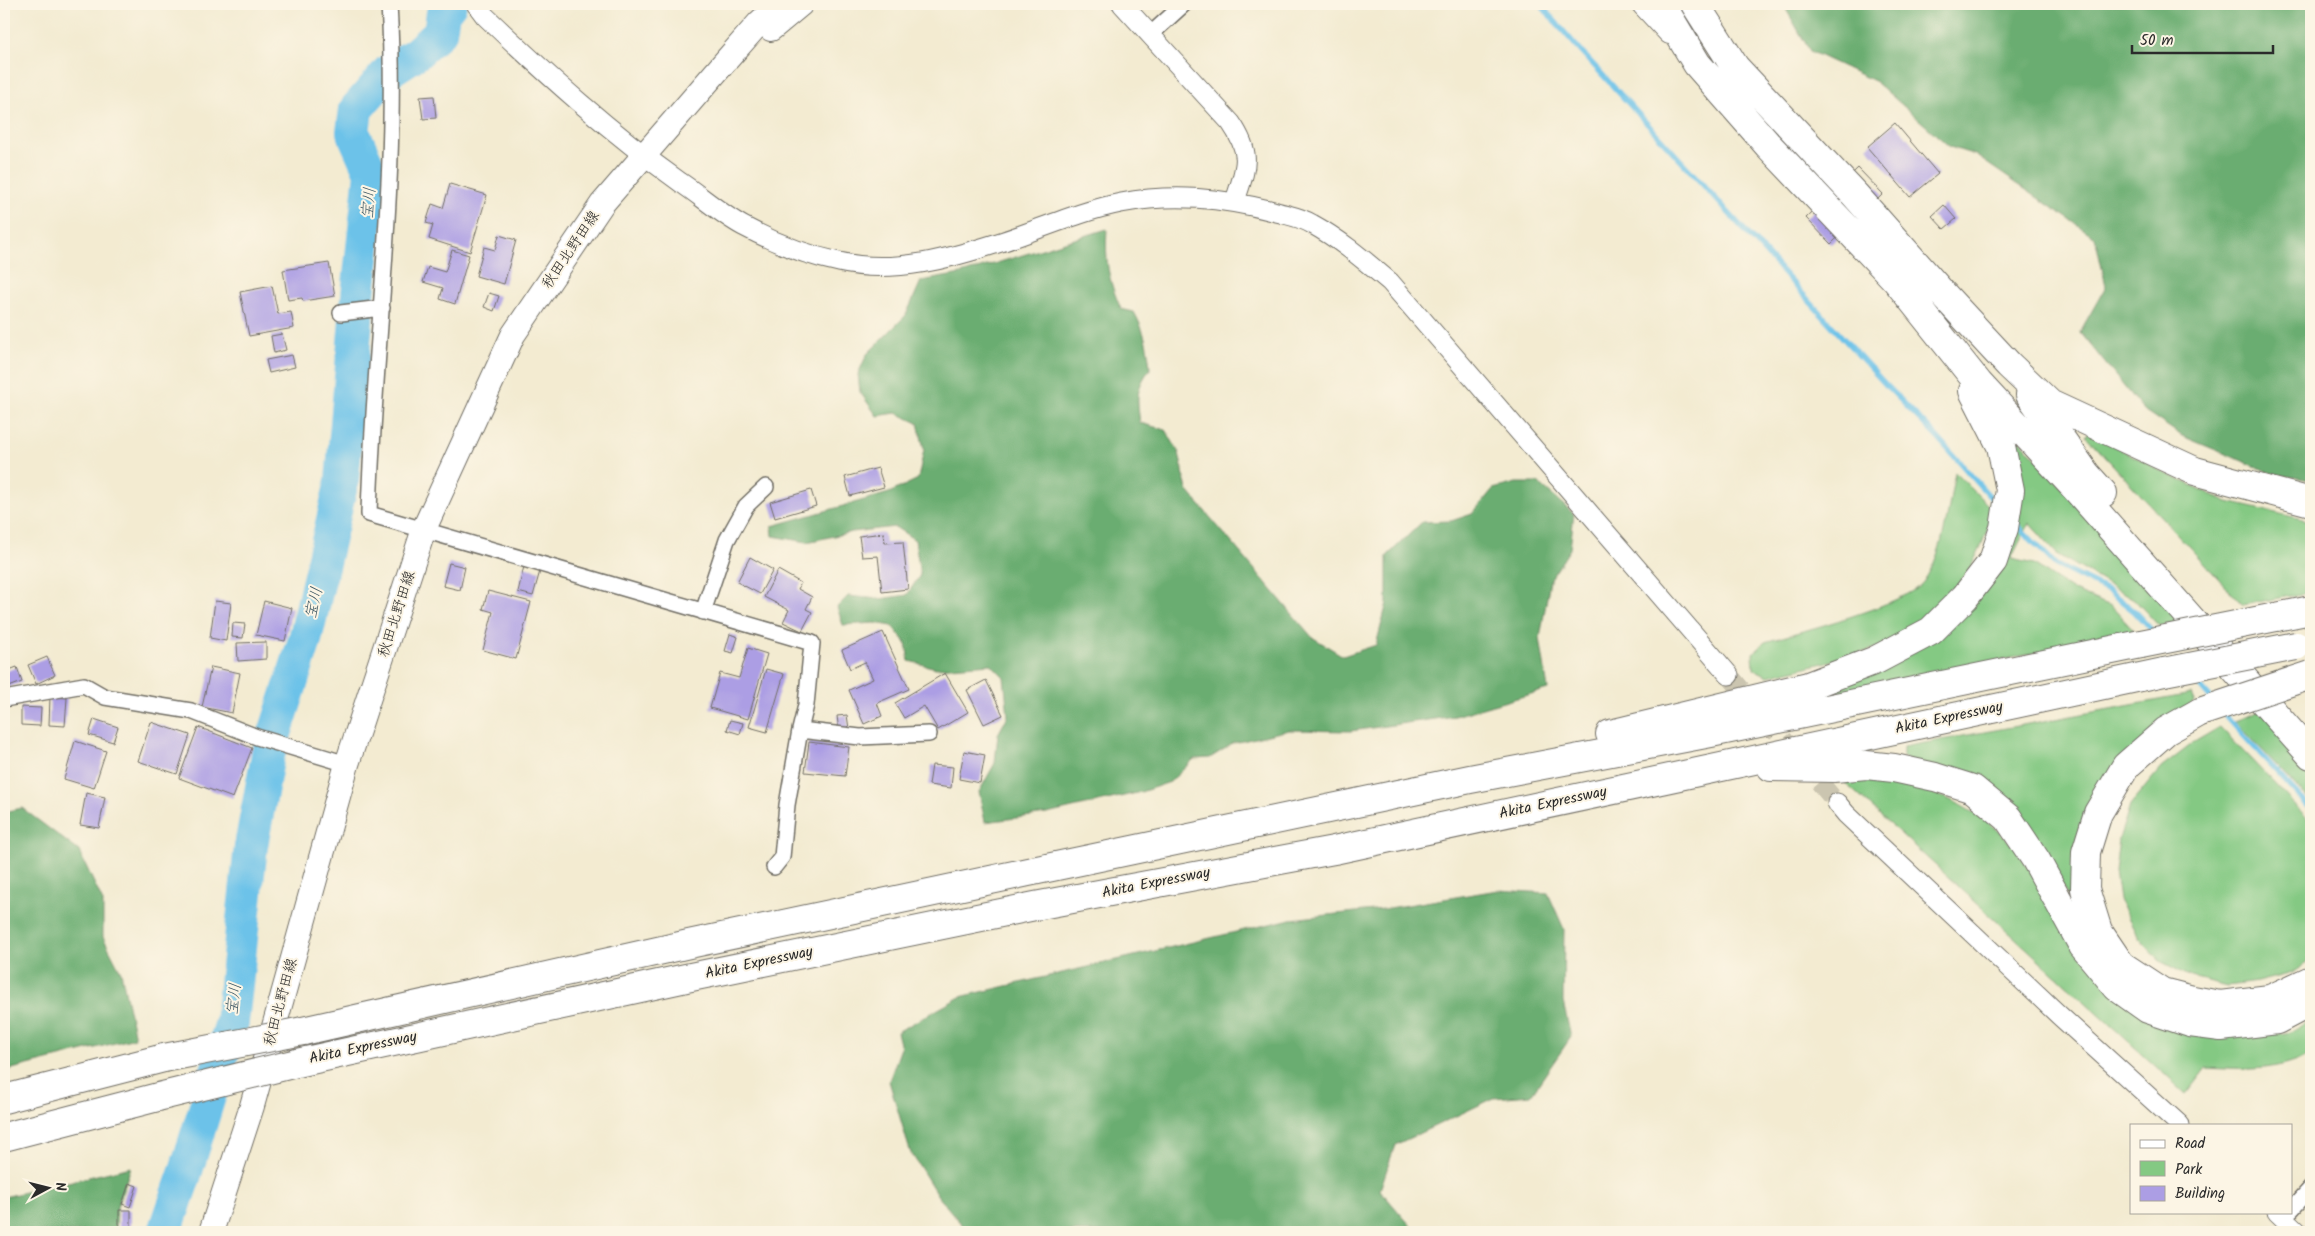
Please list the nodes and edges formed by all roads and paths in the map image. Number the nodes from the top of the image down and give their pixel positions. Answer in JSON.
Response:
{"nodes":[{"id":1,"x":389,"y":4,"type":"edge"},
{"id":2,"x":780,"y":4,"type":"edge"},
{"id":3,"x":801,"y":4,"type":"edge"},
{"id":4,"x":1122,"y":4,"type":"edge"},
{"id":5,"x":1184,"y":4,"type":"edge"},
{"id":6,"x":1644,"y":4,"type":"edge"},
{"id":7,"x":1662,"y":4,"type":"edge"},
{"id":8,"x":1695,"y":4,"type":"edge"},
{"id":9,"x":481,"y":10,"type":"edge"},
{"id":10,"x":1151,"y":34,"type":"junction"},
{"id":11,"x":723,"y":64,"type":"junction"},
{"id":12,"x":1697,"y":64,"type":"junction"},
{"id":13,"x":643,"y":155,"type":"junction"},
{"id":14,"x":1235,"y":202,"type":"junction"},
{"id":15,"x":382,"y":308,"type":"junction"},
{"id":16,"x":341,"y":313,"type":"dead end"},
{"id":17,"x":1952,"y":350,"type":"junction"},
{"id":18,"x":2010,"y":365,"type":"junction"},
{"id":19,"x":766,"y":487,"type":"dead end"},
{"id":20,"x":2311,"y":502,"type":"edge"},
{"id":21,"x":424,"y":529,"type":"junction"},
{"id":22,"x":2311,"y":610,"type":"edge"},
{"id":23,"x":704,"y":612,"type":"junction"},
{"id":24,"x":2304,"y":645,"type":"edge"},
{"id":25,"x":1729,"y":675,"type":"tunnel mouth"},
{"id":26,"x":2311,"y":675,"type":"edge"},
{"id":27,"x":4,"y":699,"type":"edge"},
{"id":28,"x":2311,"y":728,"type":"edge"},
{"id":29,"x":800,"y":730,"type":"junction"},
{"id":30,"x":929,"y":734,"type":"dead end"},
{"id":31,"x":2311,"y":755,"type":"edge"},
{"id":32,"x":347,"y":764,"type":"junction"},
{"id":33,"x":1722,"y":766,"type":"junction"},
{"id":34,"x":1470,"y":779,"type":"junction"},
{"id":35,"x":1837,"y":803,"type":"tunnel mouth"},
{"id":36,"x":774,"y":867,"type":"dead end"},
{"id":37,"x":2311,"y":980,"type":"edge"},
{"id":38,"x":2311,"y":1002,"type":"edge"},
{"id":39,"x":4,"y":1099,"type":"edge"},
{"id":40,"x":2179,"y":1124,"type":"edge"},
{"id":41,"x":4,"y":1137,"type":"edge"},
{"id":42,"x":2311,"y":1188,"type":"edge"},
{"id":43,"x":2292,"y":1206,"type":"edge"},
{"id":44,"x":2286,"y":1214,"type":"edge"},
{"id":45,"x":211,"y":1232,"type":"edge"},
{"id":46,"x":2298,"y":1232,"type":"edge"}],
"edges":[{"from":1,"to":15,"type":"street"},
{"from":2,"to":11,"type":"main road","name":"秋田北野田線"},
{"from":3,"to":11,"type":"main road","name":"秋田北野田線"},
{"from":4,"to":10,"type":"street"},
{"from":5,"to":10,"type":"street"},
{"from":6,"to":12,"type":"main road"},
{"from":7,"to":12,"type":"highway"},
{"from":8,"to":18,"type":"highway"},
{"from":9,"to":13,"type":"street"},
{"from":10,"to":14,"type":"street"},
{"from":11,"to":13,"type":"main road","name":"秋田北野田線"},
{"from":12,"to":17,"type":"highway"},
{"from":13,"to":14,"type":"street"},
{"from":13,"to":21,"type":"main road","name":"秋田北野田線"},
{"from":14,"to":25,"type":"street"},
{"from":15,"to":16,"type":"street"},
{"from":15,"to":21,"type":"street"},
{"from":17,"to":31,"type":"highway"},
{"from":17,"to":34,"type":"highway"},
{"from":18,"to":20,"type":"highway"},
{"from":18,"to":28,"type":"highway"},
{"from":19,"to":23,"type":"street"},
{"from":21,"to":23,"type":"street"},
{"from":21,"to":32,"type":"main road","name":"秋田北野田線"},
{"from":22,"to":34,"type":"highway","name":"Akita Expressway","bridge":true},
{"from":23,"to":29,"type":"street"},
{"from":24,"to":33,"type":"highway","name":"Akita Expressway","bridge":true},
{"from":26,"to":37,"type":"highway","bridge":true},
{"from":27,"to":32,"type":"street"},
{"from":29,"to":30,"type":"street"},
{"from":29,"to":36,"type":"street"},
{"from":32,"to":45,"type":"main road","name":"秋田北野田線"},
{"from":33,"to":38,"type":"highway"},
{"from":33,"to":41,"type":"highway","name":"Akita Expressway","bridge":true},
{"from":34,"to":39,"type":"highway","name":"Akita Expressway","bridge":true},
{"from":35,"to":40,"type":"street"},
{"from":42,"to":43,"type":"street"},
{"from":44,"to":46,"type":"street"}]}
